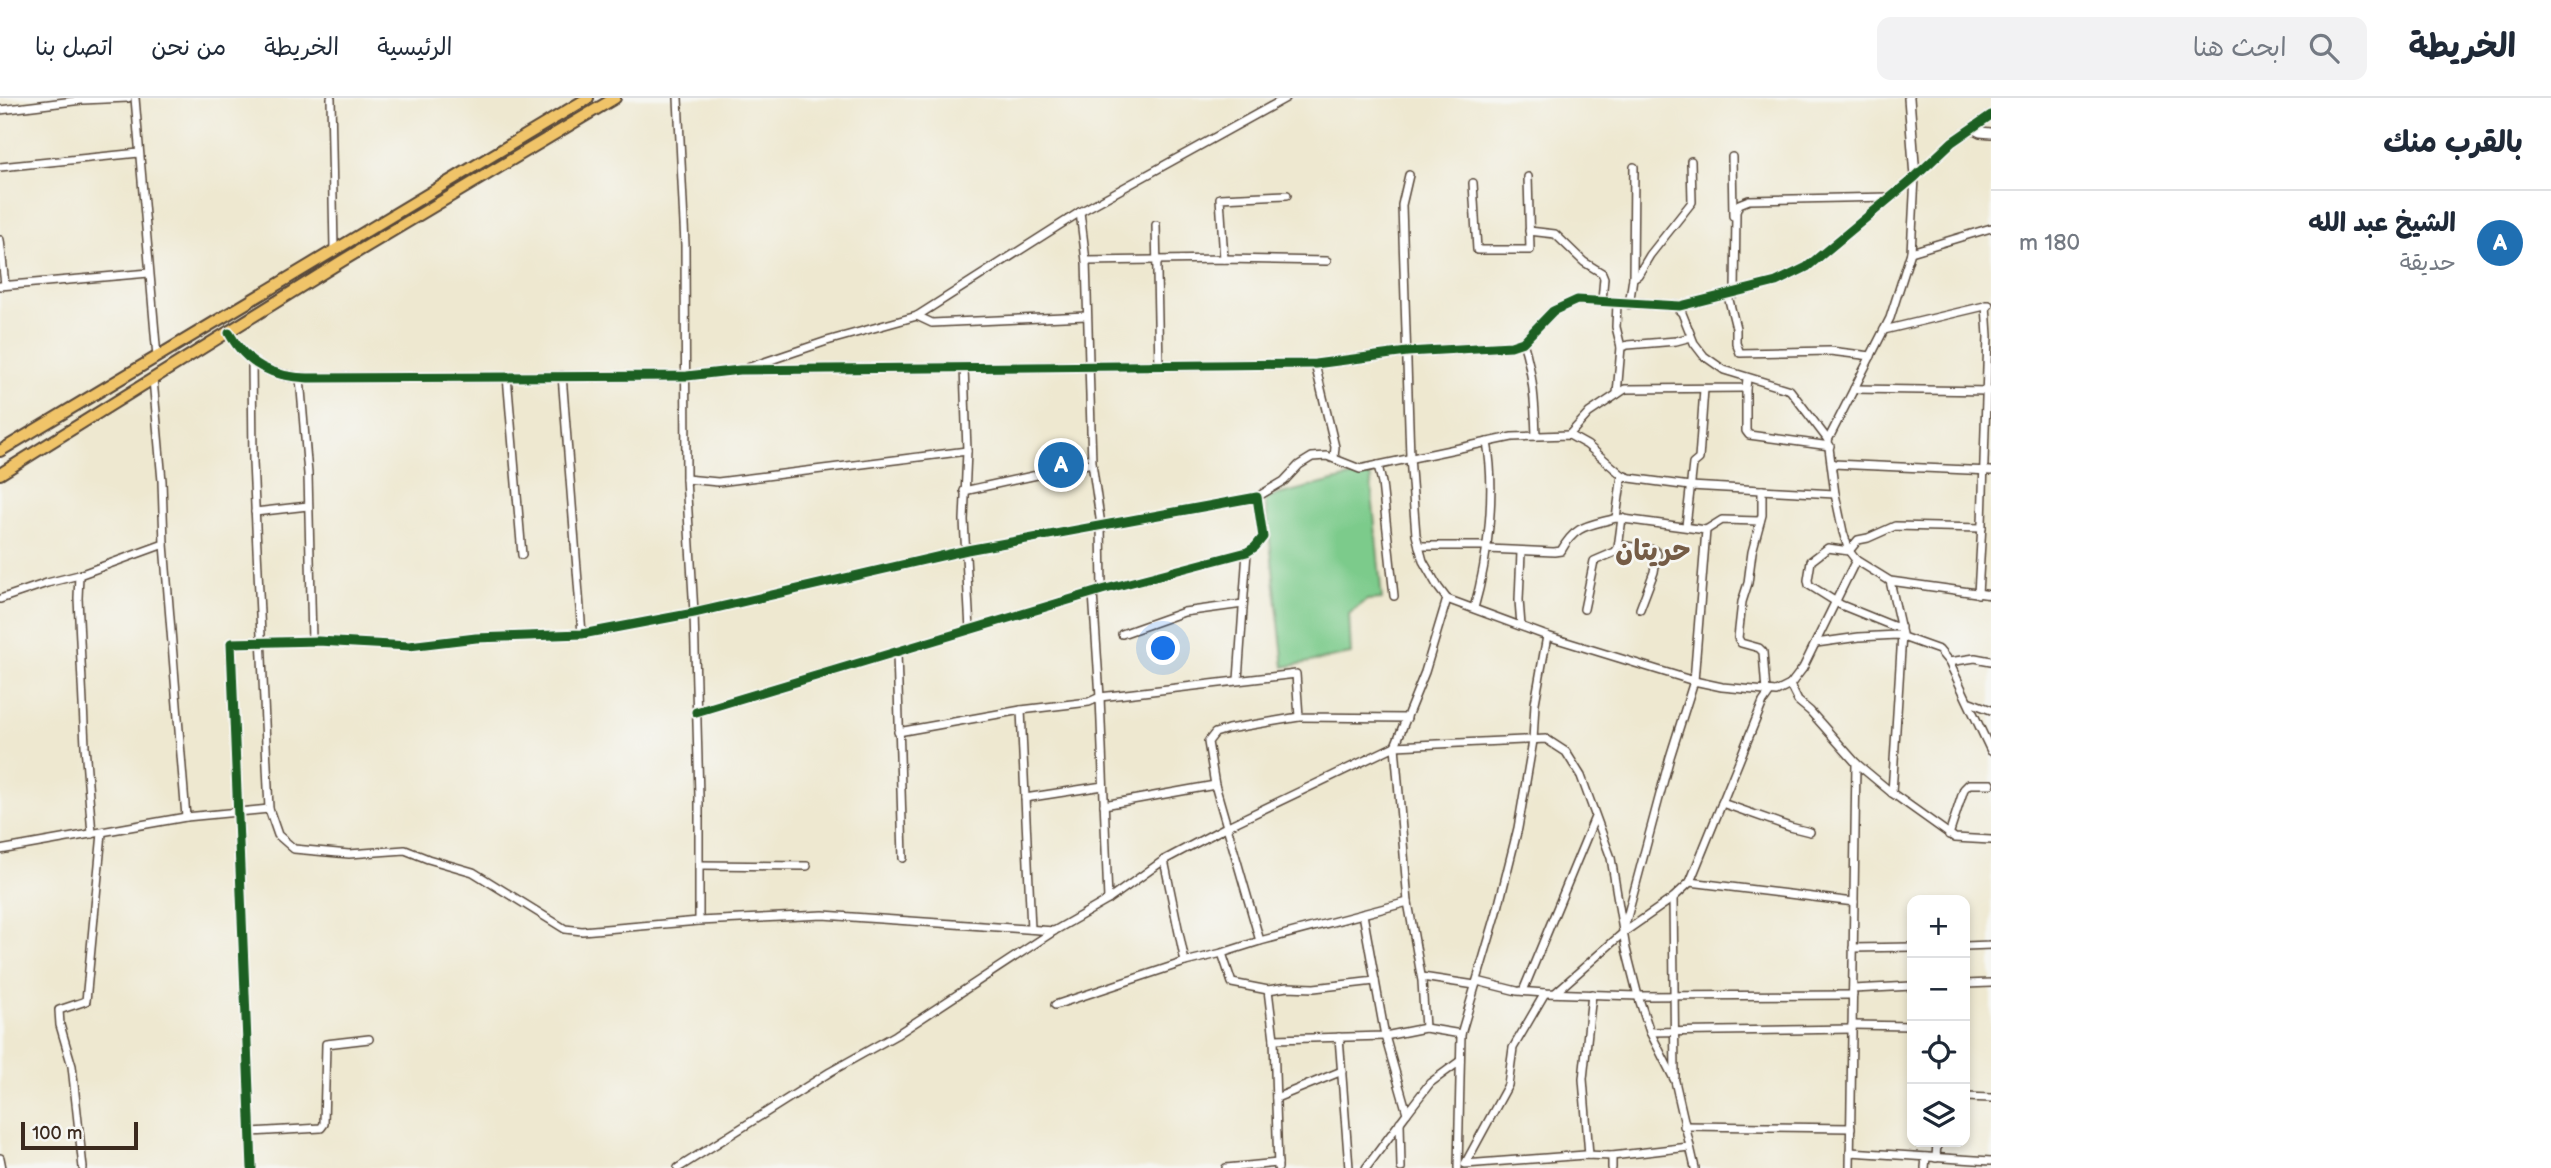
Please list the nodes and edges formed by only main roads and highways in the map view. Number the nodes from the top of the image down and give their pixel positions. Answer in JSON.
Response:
{"nodes":[{"id":1,"x":588,"y":98,"type":"edge"},
{"id":2,"x":615,"y":98,"type":"edge"},
{"id":3,"x":233,"y":310,"type":"junction"},
{"id":4,"x":242,"y":324,"type":"junction"},
{"id":5,"x":208,"y":326,"type":"junction"},
{"id":6,"x":217,"y":340,"type":"junction"},
{"id":7,"x":0,"y":451,"type":"edge"},
{"id":8,"x":0,"y":474,"type":"edge"}],
"edges":[{"from":1,"to":3,"type":"highway"},
{"from":2,"to":4,"type":"highway"},
{"from":3,"to":4,"type":"highway"},
{"from":3,"to":5,"type":"highway"},
{"from":4,"to":6,"type":"highway"},
{"from":5,"to":6,"type":"highway"},
{"from":5,"to":7,"type":"highway"},
{"from":6,"to":8,"type":"highway"}]}
